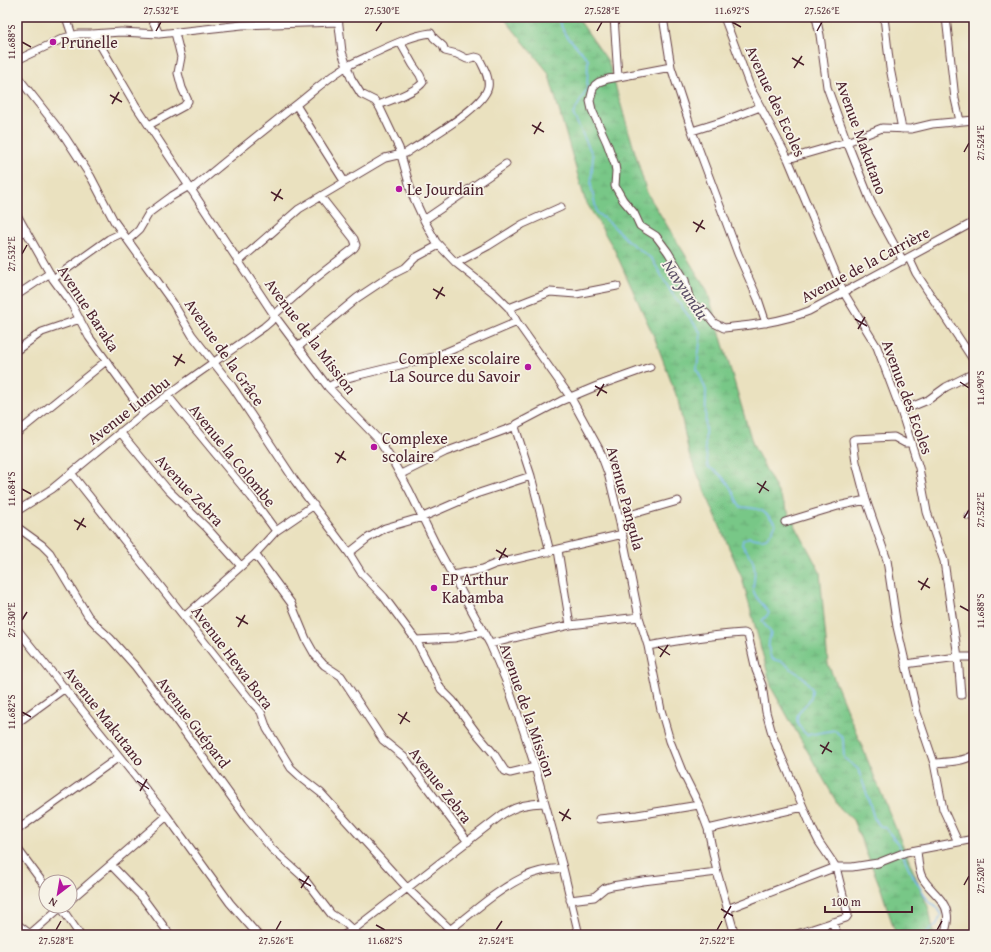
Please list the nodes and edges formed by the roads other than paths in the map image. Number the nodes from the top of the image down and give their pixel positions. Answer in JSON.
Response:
{"nodes":[{"id":1,"x":66,"y":17,"type":"edge"},
{"id":2,"x":151,"y":17,"type":"edge"},
{"id":3,"x":240,"y":17,"type":"edge"},
{"id":4,"x":614,"y":17,"type":"edge"},
{"id":5,"x":663,"y":17,"type":"edge"},
{"id":6,"x":724,"y":17,"type":"edge"},
{"id":7,"x":816,"y":17,"type":"edge"},
{"id":8,"x":884,"y":17,"type":"edge"},
{"id":9,"x":946,"y":17,"type":"edge"},
{"id":10,"x":338,"y":19,"type":"edge"},
{"id":11,"x":242,"y":25,"type":"junction"},
{"id":12,"x":175,"y":33,"type":"junction"},
{"id":13,"x":92,"y":34,"type":"junction"},
{"id":14,"x":160,"y":34,"type":"junction"},
{"id":15,"x":72,"y":35,"type":"junction"},
{"id":16,"x":400,"y":42,"type":"junction"},
{"id":17,"x":17,"y":60,"type":"edge"},
{"id":18,"x":346,"y":66,"type":"junction"},
{"id":19,"x":671,"y":68,"type":"junction"},
{"id":20,"x":17,"y":76,"type":"edge"},
{"id":21,"x":618,"y":77,"type":"junction"},
{"id":22,"x":296,"y":105,"type":"junction"},
{"id":23,"x":378,"y":105,"type":"junction"},
{"id":24,"x":760,"y":107,"type":"junction"},
{"id":25,"x":974,"y":120,"type":"edge"},
{"id":26,"x":960,"y":122,"type":"junction"},
{"id":27,"x":149,"y":125,"type":"junction"},
{"id":28,"x":902,"y":129,"type":"junction"},
{"id":29,"x":692,"y":131,"type":"junction"},
{"id":30,"x":846,"y":142,"type":"junction"},
{"id":31,"x":402,"y":154,"type":"junction"},
{"id":32,"x":788,"y":159,"type":"junction"},
{"id":33,"x":506,"y":164,"type":"dead end"},
{"id":34,"x":344,"y":181,"type":"junction"},
{"id":35,"x":190,"y":188,"type":"junction"},
{"id":36,"x":321,"y":196,"type":"junction"},
{"id":37,"x":561,"y":207,"type":"dead end"},
{"id":38,"x":17,"y":215,"type":"edge"},
{"id":39,"x":424,"y":220,"type":"junction"},
{"id":40,"x":974,"y":222,"type":"edge"},
{"id":41,"x":26,"y":230,"type":"junction"},
{"id":42,"x":122,"y":233,"type":"junction"},
{"id":43,"x":17,"y":236,"type":"edge"},
{"id":44,"x":128,"y":240,"type":"junction"},
{"id":45,"x":439,"y":245,"type":"junction"},
{"id":46,"x":906,"y":259,"type":"junction"},
{"id":47,"x":238,"y":262,"type":"junction"},
{"id":48,"x":456,"y":263,"type":"junction"},
{"id":49,"x":52,"y":276,"type":"junction"},
{"id":50,"x":617,"y":286,"type":"dead end"},
{"id":51,"x":844,"y":293,"type":"junction"},
{"id":52,"x":17,"y":295,"type":"edge"},
{"id":53,"x":509,"y":308,"type":"junction"},
{"id":54,"x":274,"y":315,"type":"junction"},
{"id":55,"x":80,"y":319,"type":"junction"},
{"id":56,"x":517,"y":322,"type":"junction"},
{"id":57,"x":766,"y":323,"type":"junction"},
{"id":58,"x":298,"y":347,"type":"junction"},
{"id":59,"x":17,"y":350,"type":"edge"},
{"id":60,"x":974,"y":359,"type":"edge"},
{"id":61,"x":106,"y":361,"type":"junction"},
{"id":62,"x":214,"y":363,"type":"junction"},
{"id":63,"x":650,"y":367,"type":"dead end"},
{"id":64,"x":974,"y":373,"type":"edge"},
{"id":65,"x":328,"y":387,"type":"junction"},
{"id":66,"x":168,"y":396,"type":"junction"},
{"id":67,"x":571,"y":398,"type":"junction"},
{"id":68,"x":901,"y":411,"type":"junction"},
{"id":69,"x":144,"y":414,"type":"junction"},
{"id":70,"x":516,"y":426,"type":"junction"},
{"id":71,"x":120,"y":432,"type":"junction"},
{"id":72,"x":17,"y":433,"type":"edge"},
{"id":73,"x":911,"y":443,"type":"junction"},
{"id":74,"x":71,"y":473,"type":"junction"},
{"id":75,"x":401,"y":474,"type":"junction"},
{"id":76,"x":531,"y":476,"type":"junction"},
{"id":77,"x":866,"y":500,"type":"junction"},
{"id":78,"x":678,"y":501,"type":"dead end"},
{"id":79,"x":314,"y":505,"type":"junction"},
{"id":80,"x":17,"y":511,"type":"edge"},
{"id":81,"x":423,"y":517,"type":"junction"},
{"id":82,"x":619,"y":518,"type":"junction"},
{"id":83,"x":785,"y":522,"type":"dead end"},
{"id":84,"x":17,"y":527,"type":"edge"},
{"id":85,"x":276,"y":531,"type":"junction"},
{"id":86,"x":623,"y":534,"type":"junction"},
{"id":87,"x":554,"y":551,"type":"junction"},
{"id":88,"x":350,"y":553,"type":"junction"},
{"id":89,"x":255,"y":554,"type":"junction"},
{"id":90,"x":241,"y":566,"type":"junction"},
{"id":91,"x":453,"y":575,"type":"junction"},
{"id":92,"x":185,"y":616,"type":"junction"},
{"id":93,"x":639,"y":617,"type":"junction"},
{"id":94,"x":570,"y":625,"type":"junction"},
{"id":95,"x":17,"y":629,"type":"edge"},
{"id":96,"x":484,"y":632,"type":"junction"},
{"id":97,"x":416,"y":640,"type":"junction"},
{"id":98,"x":490,"y":644,"type":"junction"},
{"id":99,"x":648,"y":646,"type":"junction"},
{"id":100,"x":958,"y":657,"type":"junction"},
{"id":101,"x":974,"y":657,"type":"edge"},
{"id":102,"x":905,"y":664,"type":"junction"},
{"id":103,"x":65,"y":688,"type":"junction"},
{"id":104,"x":962,"y":695,"type":"dead end"},
{"id":105,"x":17,"y":723,"type":"edge"},
{"id":106,"x":974,"y":755,"type":"edge"},
{"id":107,"x":119,"y":757,"type":"junction"},
{"id":108,"x":934,"y":763,"type":"junction"},
{"id":109,"x":535,"y":767,"type":"junction"},
{"id":110,"x":544,"y":802,"type":"junction"},
{"id":111,"x":699,"y":805,"type":"junction"},
{"id":112,"x":803,"y":807,"type":"junction"},
{"id":113,"x":166,"y":816,"type":"junction"},
{"id":114,"x":599,"y":819,"type":"dead end"},
{"id":115,"x":708,"y":829,"type":"junction"},
{"id":116,"x":17,"y":830,"type":"edge"},
{"id":117,"x":974,"y":839,"type":"edge"},
{"id":118,"x":468,"y":842,"type":"junction"},
{"id":119,"x":958,"y":842,"type":"junction"},
{"id":120,"x":17,"y":848,"type":"edge"},
{"id":121,"x":917,"y":850,"type":"junction"},
{"id":122,"x":111,"y":865,"type":"junction"},
{"id":123,"x":836,"y":867,"type":"junction"},
{"id":124,"x":563,"y":868,"type":"junction"},
{"id":125,"x":717,"y":872,"type":"junction"},
{"id":126,"x":38,"y":876,"type":"edge"},
{"id":127,"x":407,"y":888,"type":"junction"},
{"id":128,"x":78,"y":893,"type":"edge"},
{"id":129,"x":570,"y":900,"type":"junction"},
{"id":130,"x":727,"y":909,"type":"junction"},
{"id":131,"x":52,"y":914,"type":"edge"},
{"id":132,"x":66,"y":914,"type":"edge"},
{"id":133,"x":832,"y":922,"type":"junction"},
{"id":134,"x":17,"y":924,"type":"edge"},
{"id":135,"x":453,"y":932,"type":"edge"},
{"id":136,"x":355,"y":933,"type":"edge"},
{"id":137,"x":29,"y":935,"type":"edge"},
{"id":138,"x":80,"y":935,"type":"edge"},
{"id":139,"x":170,"y":935,"type":"edge"},
{"id":140,"x":258,"y":935,"type":"edge"},
{"id":141,"x":344,"y":935,"type":"edge"},
{"id":142,"x":579,"y":935,"type":"edge"},
{"id":143,"x":735,"y":935,"type":"edge"},
{"id":144,"x":794,"y":935,"type":"edge"},
{"id":145,"x":838,"y":935,"type":"edge"},
{"id":146,"x":944,"y":935,"type":"edge"}],
"edges":[{"from":1,"to":15,"type":"street"},
{"from":2,"to":14,"type":"street"},
{"from":3,"to":11,"type":"street"},
{"from":4,"to":21,"type":"street"},
{"from":5,"to":19,"type":"street"},
{"from":6,"to":24,"type":"street","name":"Avenue des Ecoles"},
{"from":7,"to":30,"type":"street","name":"Avenue Makutano"},
{"from":8,"to":28,"type":"street"},
{"from":9,"to":26,"type":"street"},
{"from":10,"to":11,"type":"street"},
{"from":10,"to":18,"type":"street"},
{"from":11,"to":12,"type":"street"},
{"from":12,"to":14,"type":"street"},
{"from":12,"to":27,"type":"street"},
{"from":13,"to":14,"type":"street"},
{"from":13,"to":15,"type":"street"},
{"from":13,"to":27,"type":"street","name":"Avenue de la Mission"},
{"from":15,"to":17,"type":"street"},
{"from":16,"to":18,"type":"street"},
{"from":16,"to":23,"type":"street"},
{"from":16,"to":31,"type":"street"},
{"from":18,"to":22,"type":"street"},
{"from":18,"to":23,"type":"street"},
{"from":19,"to":21,"type":"street","name":"Avenue de la Carrière"},
{"from":19,"to":29,"type":"street"},
{"from":20,"to":42,"type":"street","name":"Avenue de la Grâce"},
{"from":21,"to":57,"type":"street","name":"Avenue de la Carrière"},
{"from":22,"to":34,"type":"street"},
{"from":22,"to":35,"type":"street"},
{"from":23,"to":31,"type":"street","name":"Avenue Pangula"},
{"from":24,"to":29,"type":"street"},
{"from":24,"to":32,"type":"street","name":"Avenue des Ecoles"},
{"from":25,"to":26,"type":"street"},
{"from":26,"to":28,"type":"street"},
{"from":27,"to":35,"type":"street","name":"Avenue de la Mission"},
{"from":28,"to":30,"type":"street"},
{"from":29,"to":57,"type":"street"},
{"from":30,"to":32,"type":"street"},
{"from":30,"to":46,"type":"street","name":"Avenue Makutano"},
{"from":31,"to":34,"type":"street"},
{"from":31,"to":39,"type":"street","name":"Avenue Pangula"},
{"from":32,"to":51,"type":"street","name":"Avenue des Ecoles"},
{"from":33,"to":39,"type":"street"},
{"from":34,"to":36,"type":"street"},
{"from":35,"to":44,"type":"street"},
{"from":35,"to":47,"type":"street","name":"Avenue de la Mission"},
{"from":36,"to":47,"type":"street"},
{"from":36,"to":54,"type":"street","name":"Avenue Lumbu"},
{"from":37,"to":48,"type":"street"},
{"from":38,"to":41,"type":"street","name":"Avenue Baraka"},
{"from":39,"to":45,"type":"street","name":"Avenue Pangula"},
{"from":40,"to":46,"type":"street","name":"Avenue de la Carrière"},
{"from":41,"to":43,"type":"street"},
{"from":41,"to":49,"type":"street","name":"Avenue Baraka"},
{"from":42,"to":44,"type":"street","name":"Avenue de la Grâce"},
{"from":42,"to":49,"type":"street"},
{"from":44,"to":62,"type":"street","name":"Avenue de la Grâce"},
{"from":45,"to":48,"type":"street","name":"Avenue Pangula"},
{"from":45,"to":58,"type":"street"},
{"from":46,"to":51,"type":"street","name":"Avenue de la Carrière"},
{"from":46,"to":60,"type":"street","name":"Avenue Makutano"},
{"from":47,"to":54,"type":"street","name":"Avenue de la Mission"},
{"from":48,"to":53,"type":"street","name":"Avenue Pangula"},
{"from":49,"to":52,"type":"street"},
{"from":49,"to":55,"type":"street","name":"Avenue Baraka"},
{"from":50,"to":53,"type":"street"},
{"from":51,"to":57,"type":"street","name":"Avenue de la Carrière"},
{"from":51,"to":68,"type":"street","name":"Avenue des Ecoles"},
{"from":53,"to":56,"type":"street","name":"Avenue Pangula"},
{"from":54,"to":58,"type":"street","name":"Avenue de la Mission"},
{"from":54,"to":62,"type":"street","name":"Avenue Lumbu"},
{"from":55,"to":59,"type":"street"},
{"from":55,"to":61,"type":"street","name":"Avenue Baraka"},
{"from":56,"to":65,"type":"street"},
{"from":56,"to":67,"type":"street","name":"Avenue Pangula"},
{"from":58,"to":65,"type":"street","name":"Avenue de la Mission"},
{"from":61,"to":69,"type":"street","name":"Avenue Baraka"},
{"from":61,"to":72,"type":"street"},
{"from":62,"to":66,"type":"street","name":"Avenue Lumbu"},
{"from":62,"to":79,"type":"street","name":"Avenue de la Grâce"},
{"from":63,"to":67,"type":"street"},
{"from":64,"to":68,"type":"street"},
{"from":65,"to":75,"type":"street","name":"Avenue de la Mission"},
{"from":66,"to":69,"type":"street","name":"Avenue Lumbu"},
{"from":66,"to":85,"type":"street","name":"Avenue la Colombe"},
{"from":67,"to":70,"type":"street"},
{"from":67,"to":82,"type":"street","name":"Avenue Pangula"},
{"from":68,"to":73,"type":"street","name":"Avenue des Ecoles"},
{"from":69,"to":71,"type":"street","name":"Avenue Lumbu"},
{"from":70,"to":75,"type":"street"},
{"from":70,"to":76,"type":"street"},
{"from":71,"to":74,"type":"street","name":"Avenue Lumbu"},
{"from":71,"to":90,"type":"street","name":"Avenue Zebra"},
{"from":73,"to":77,"type":"street"},
{"from":73,"to":100,"type":"street","name":"Avenue des Ecoles"},
{"from":74,"to":80,"type":"street","name":"Avenue Lumbu"},
{"from":74,"to":92,"type":"street","name":"Avenue Hewa Bora"},
{"from":75,"to":81,"type":"street","name":"Avenue de la Mission"},
{"from":76,"to":81,"type":"street"},
{"from":76,"to":87,"type":"street"},
{"from":77,"to":83,"type":"street"},
{"from":77,"to":102,"type":"street"},
{"from":78,"to":82,"type":"street"},
{"from":79,"to":85,"type":"street"},
{"from":79,"to":88,"type":"street","name":"Avenue de la Grâce"},
{"from":81,"to":88,"type":"street"},
{"from":81,"to":91,"type":"street","name":"Avenue de la Mission"},
{"from":82,"to":86,"type":"street","name":"Avenue Pangula"},
{"from":84,"to":136,"type":"street","name":"Avenue Guépard"},
{"from":85,"to":89,"type":"street"},
{"from":86,"to":87,"type":"street"},
{"from":86,"to":93,"type":"street","name":"Avenue Pangula"},
{"from":87,"to":91,"type":"street"},
{"from":87,"to":94,"type":"street"},
{"from":88,"to":97,"type":"street","name":"Avenue de la Grâce"},
{"from":89,"to":90,"type":"street"},
{"from":89,"to":118,"type":"street","name":"Avenue Zebra"},
{"from":90,"to":92,"type":"street"},
{"from":91,"to":96,"type":"street","name":"Avenue de la Mission"},
{"from":92,"to":127,"type":"street","name":"Avenue Hewa Bora"},
{"from":93,"to":94,"type":"street"},
{"from":93,"to":99,"type":"street","name":"Avenue Pangula"},
{"from":94,"to":98,"type":"street"},
{"from":95,"to":103,"type":"street","name":"Avenue Makutano"},
{"from":96,"to":97,"type":"street"},
{"from":96,"to":98,"type":"street","name":"Avenue de la Mission"},
{"from":97,"to":109,"type":"street","name":"Avenue de la Grâce"},
{"from":98,"to":109,"type":"street","name":"Avenue de la Mission"},
{"from":99,"to":111,"type":"street","name":"Avenue Pangula"},
{"from":99,"to":112,"type":"street"},
{"from":100,"to":101,"type":"street"},
{"from":100,"to":102,"type":"street"},
{"from":100,"to":104,"type":"street","name":"Avenue des Ecoles"},
{"from":102,"to":108,"type":"street"},
{"from":103,"to":105,"type":"street"},
{"from":103,"to":107,"type":"street","name":"Avenue Makutano"},
{"from":106,"to":108,"type":"street"},
{"from":107,"to":113,"type":"street","name":"Avenue Makutano"},
{"from":107,"to":116,"type":"street"},
{"from":108,"to":119,"type":"street"},
{"from":109,"to":110,"type":"street","name":"Avenue de la Mission"},
{"from":110,"to":118,"type":"street"},
{"from":110,"to":124,"type":"street","name":"Avenue de la Mission"},
{"from":111,"to":114,"type":"street"},
{"from":111,"to":115,"type":"street","name":"Avenue Pangula"},
{"from":112,"to":115,"type":"street"},
{"from":112,"to":123,"type":"street"},
{"from":113,"to":122,"type":"street"},
{"from":113,"to":140,"type":"street","name":"Avenue Makutano"},
{"from":115,"to":125,"type":"street","name":"Avenue Pangula"},
{"from":117,"to":119,"type":"street"},
{"from":118,"to":127,"type":"street"},
{"from":119,"to":121,"type":"street"},
{"from":120,"to":126,"type":"street"},
{"from":121,"to":123,"type":"street"},
{"from":121,"to":146,"type":"street"},
{"from":122,"to":128,"type":"street"},
{"from":122,"to":139,"type":"street"},
{"from":123,"to":130,"type":"street"},
{"from":123,"to":133,"type":"street"},
{"from":124,"to":129,"type":"street","name":"Avenue de la Mission"},
{"from":124,"to":135,"type":"street"},
{"from":125,"to":129,"type":"street"},
{"from":125,"to":130,"type":"street","name":"Avenue Pangula"},
{"from":127,"to":135,"type":"street","name":"Avenue Hewa Bora"},
{"from":127,"to":136,"type":"street"},
{"from":129,"to":142,"type":"street","name":"Avenue de la Mission"},
{"from":130,"to":143,"type":"street","name":"Avenue Pangula"},
{"from":131,"to":137,"type":"street"},
{"from":132,"to":138,"type":"street"},
{"from":133,"to":144,"type":"street"},
{"from":133,"to":145,"type":"street"},
{"from":134,"to":137,"type":"street"},
{"from":136,"to":141,"type":"street"}]}
